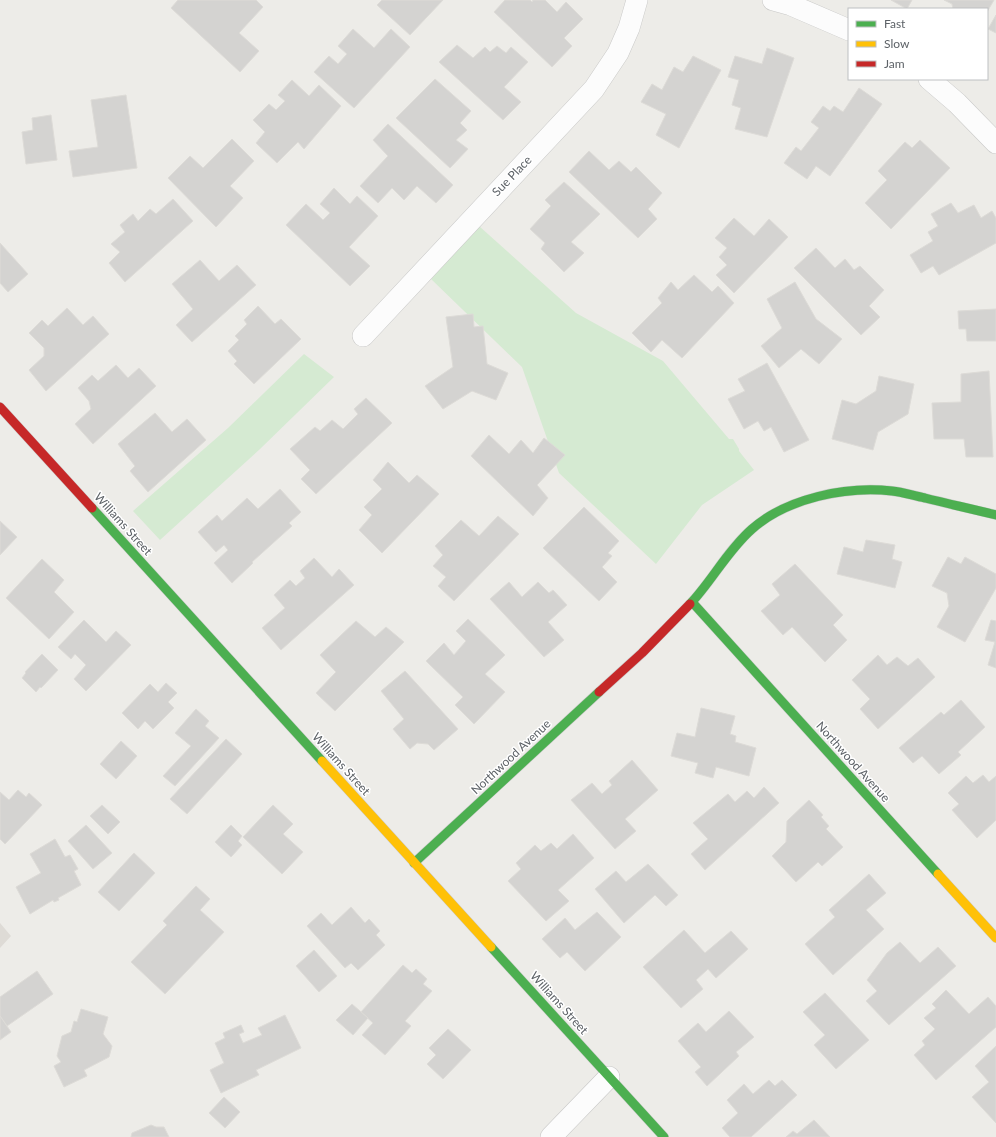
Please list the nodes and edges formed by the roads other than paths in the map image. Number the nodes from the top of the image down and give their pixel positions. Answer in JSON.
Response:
{"nodes":[{"id":1,"x":637,"y":0,"type":"edge"},
{"id":2,"x":772,"y":0,"type":"edge"},
{"id":3,"x":848,"y":30,"type":"edge"},
{"id":4,"x":930,"y":80,"type":"edge"},
{"id":5,"x":996,"y":143,"type":"edge"},
{"id":6,"x":363,"y":336,"type":"dead end"},
{"id":7,"x":0,"y":407,"type":"edge"},
{"id":8,"x":996,"y":515,"type":"edge"},
{"id":9,"x":692,"y":602,"type":"junction"},
{"id":10,"x":414,"y":863,"type":"junction"},
{"id":11,"x":996,"y":938,"type":"edge"},
{"id":12,"x":610,"y":1077,"type":"junction"},
{"id":13,"x":552,"y":1137,"type":"edge"},
{"id":14,"x":664,"y":1137,"type":"edge"}],
"edges":[{"from":1,"to":6,"type":"street","name":"Sue Place"},
{"from":2,"to":3,"type":"street"},
{"from":4,"to":5,"type":"street"},
{"from":7,"to":10,"type":"street","name":"Williams Street"},
{"from":8,"to":9,"type":"street","name":"Northwood Avenue"},
{"from":9,"to":10,"type":"street","name":"Northwood Avenue"},
{"from":9,"to":11,"type":"street","name":"Northwood Avenue"},
{"from":10,"to":12,"type":"street","name":"Williams Street"},
{"from":12,"to":13,"type":"street"},
{"from":12,"to":14,"type":"street","name":"Williams Street"}]}
